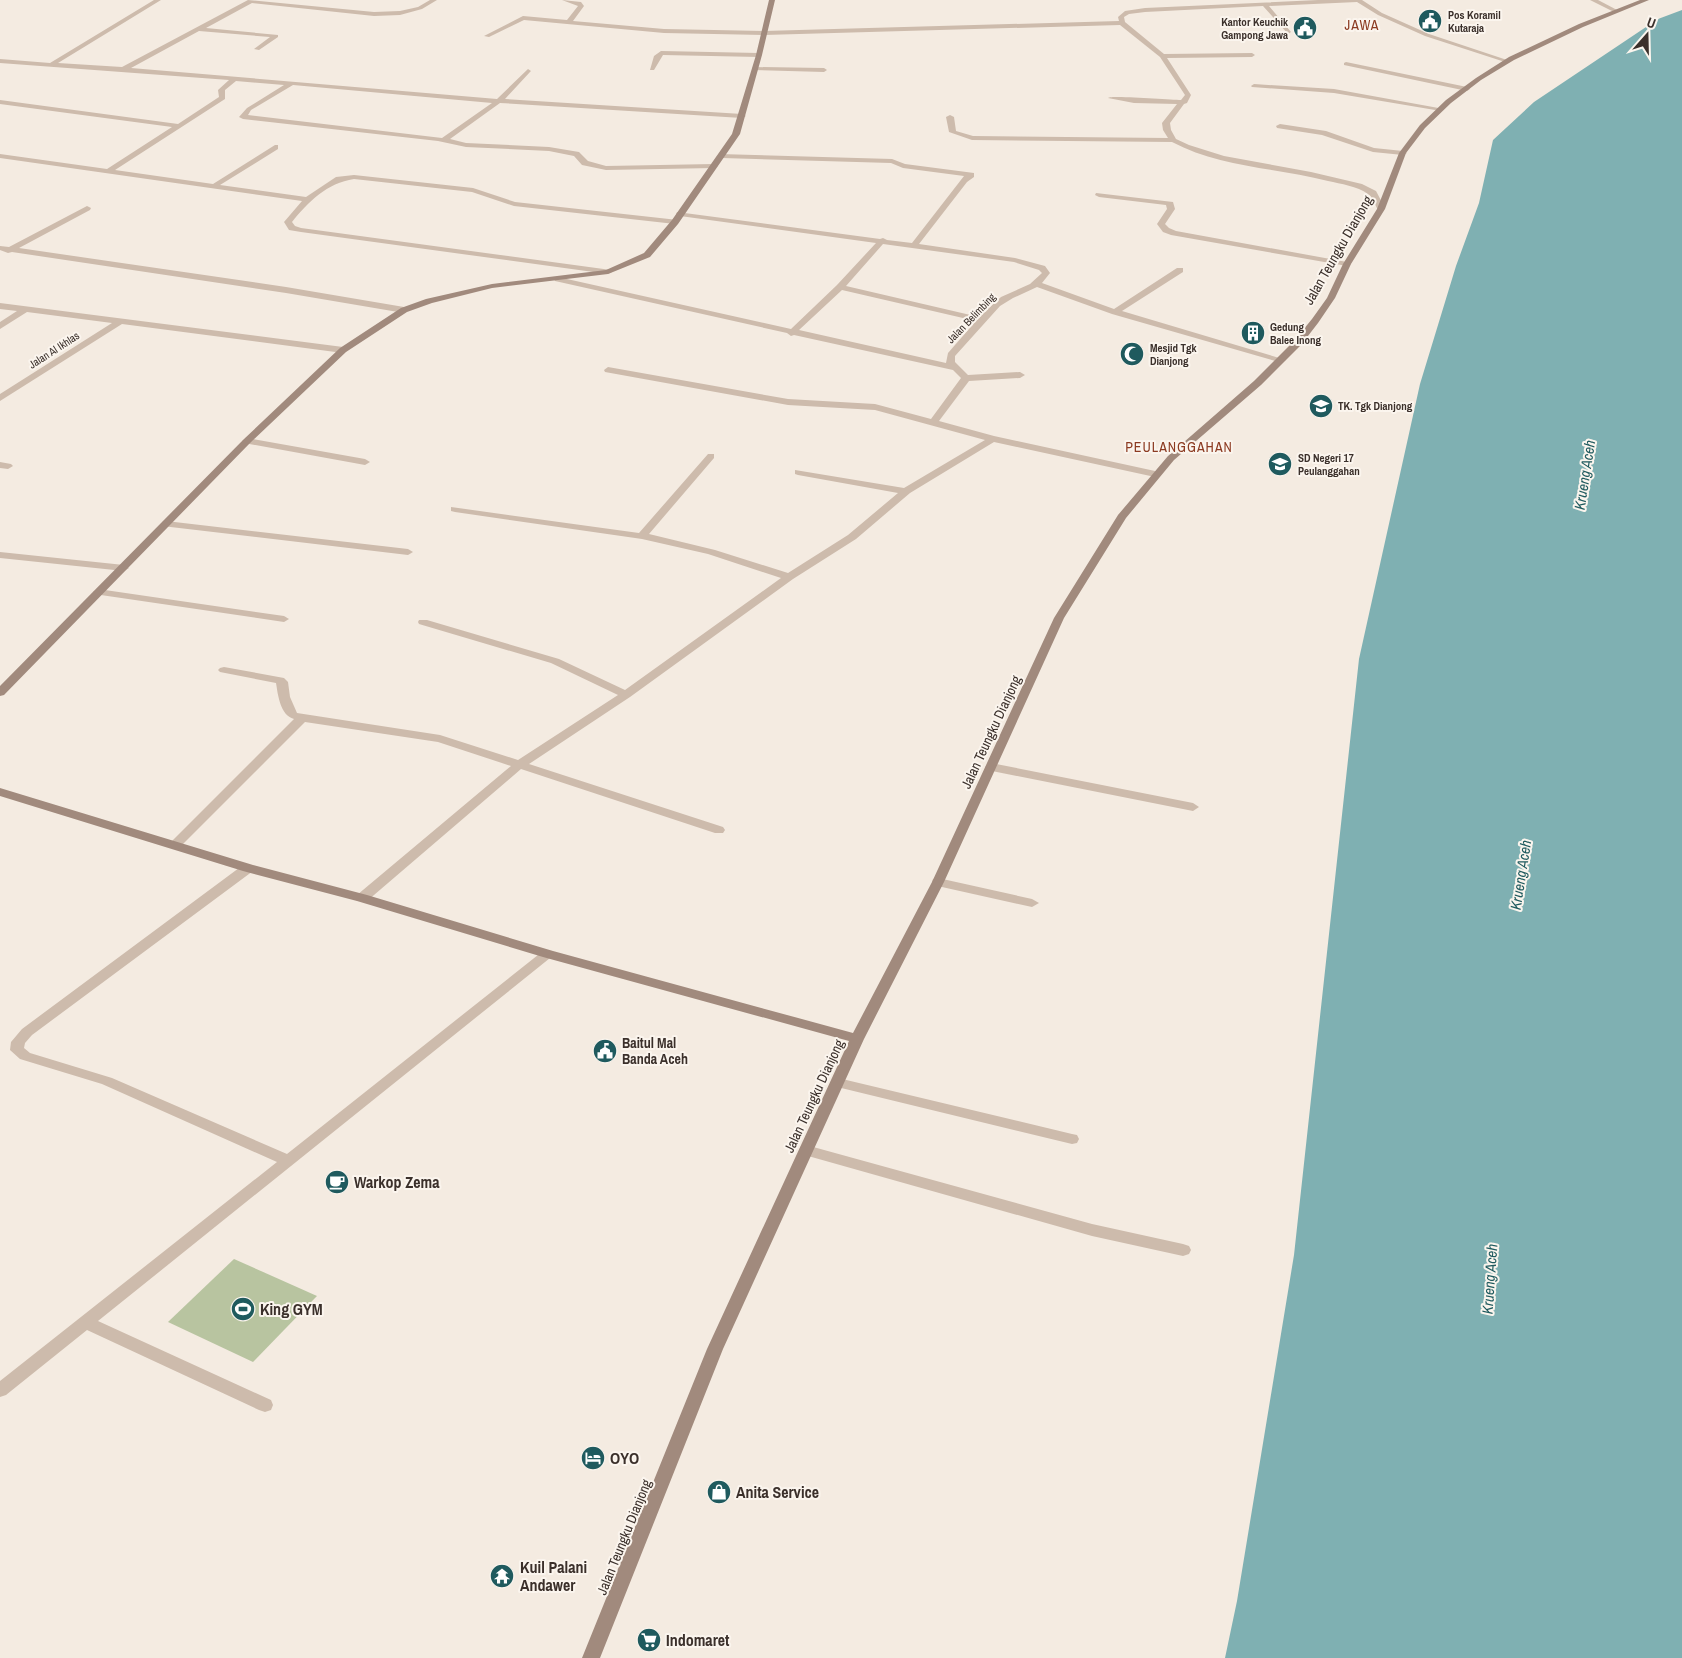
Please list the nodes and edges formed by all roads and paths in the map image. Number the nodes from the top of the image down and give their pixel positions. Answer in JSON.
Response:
{"nodes":[{"id":1,"x":158,"y":0,"type":"edge"},
{"id":2,"x":251,"y":0,"type":"edge"},
{"id":3,"x":434,"y":0,"type":"edge"},
{"id":4,"x":565,"y":0,"type":"edge"},
{"id":5,"x":772,"y":0,"type":"edge"},
{"id":6,"x":1358,"y":0,"type":"edge"},
{"id":7,"x":1593,"y":0,"type":"edge"},
{"id":8,"x":1646,"y":0,"type":"edge"},
{"id":9,"x":582,"y":2,"type":"edge"},
{"id":10,"x":1264,"y":4,"type":"junction"},
{"id":11,"x":1616,"y":11,"type":"junction"},
{"id":12,"x":568,"y":22,"type":"junction"},
{"id":13,"x":1122,"y":23,"type":"junction"},
{"id":14,"x":198,"y":29,"type":"junction"},
{"id":15,"x":1288,"y":32,"type":"dead end"},
{"id":16,"x":764,"y":33,"type":"junction"},
{"id":17,"x":487,"y":36,"type":"dead end"},
{"id":18,"x":256,"y":49,"type":"dead end"},
{"id":19,"x":759,"y":55,"type":"junction"},
{"id":20,"x":1252,"y":55,"type":"dead end"},
{"id":21,"x":1162,"y":56,"type":"junction"},
{"id":22,"x":0,"y":61,"type":"edge"},
{"id":23,"x":8,"y":61,"type":"junction"},
{"id":24,"x":1507,"y":61,"type":"junction"},
{"id":25,"x":1346,"y":64,"type":"dead end"},
{"id":26,"x":50,"y":65,"type":"junction"},
{"id":27,"x":0,"y":66,"type":"edge"},
{"id":28,"x":124,"y":69,"type":"junction"},
{"id":29,"x":652,"y":69,"type":"dead end"},
{"id":30,"x":754,"y":69,"type":"junction"},
{"id":31,"x":824,"y":70,"type":"dead end"},
{"id":32,"x":528,"y":71,"type":"dead end"},
{"id":33,"x":235,"y":78,"type":"junction"},
{"id":34,"x":292,"y":83,"type":"junction"},
{"id":35,"x":1254,"y":86,"type":"dead end"},
{"id":36,"x":1467,"y":89,"type":"junction"},
{"id":37,"x":1111,"y":98,"type":"dead end"},
{"id":38,"x":499,"y":101,"type":"junction"},
{"id":39,"x":0,"y":102,"type":"edge"},
{"id":40,"x":1185,"y":102,"type":"junction"},
{"id":41,"x":1441,"y":109,"type":"junction"},
{"id":42,"x":742,"y":116,"type":"junction"},
{"id":43,"x":950,"y":117,"type":"dead end"},
{"id":44,"x":178,"y":126,"type":"junction"},
{"id":45,"x":1280,"y":126,"type":"dead end"},
{"id":46,"x":444,"y":140,"type":"junction"},
{"id":47,"x":1173,"y":140,"type":"junction"},
{"id":48,"x":275,"y":147,"type":"dead end"},
{"id":49,"x":1403,"y":154,"type":"junction"},
{"id":50,"x":0,"y":156,"type":"edge"},
{"id":51,"x":722,"y":156,"type":"junction"},
{"id":52,"x":714,"y":166,"type":"junction"},
{"id":53,"x":108,"y":171,"type":"junction"},
{"id":54,"x":216,"y":184,"type":"junction"},
{"id":55,"x":1099,"y":195,"type":"dead end"},
{"id":56,"x":307,"y":198,"type":"junction"},
{"id":57,"x":87,"y":208,"type":"dead end"},
{"id":58,"x":1381,"y":208,"type":"junction"},
{"id":59,"x":677,"y":218,"type":"junction"},
{"id":60,"x":883,"y":240,"type":"junction"},
{"id":61,"x":915,"y":244,"type":"junction"},
{"id":62,"x":0,"y":248,"type":"edge"},
{"id":63,"x":10,"y":250,"type":"junction"},
{"id":64,"x":0,"y":256,"type":"edge"},
{"id":65,"x":1347,"y":264,"type":"junction"},
{"id":66,"x":1180,"y":270,"type":"dead end"},
{"id":67,"x":608,"y":272,"type":"junction"},
{"id":68,"x":558,"y":279,"type":"junction"},
{"id":69,"x":1036,"y":284,"type":"junction"},
{"id":70,"x":840,"y":287,"type":"junction"},
{"id":71,"x":0,"y":306,"type":"edge"},
{"id":72,"x":26,"y":309,"type":"junction"},
{"id":73,"x":404,"y":310,"type":"junction"},
{"id":74,"x":1115,"y":312,"type":"junction"},
{"id":75,"x":982,"y":320,"type":"junction"},
{"id":76,"x":120,"y":322,"type":"junction"},
{"id":77,"x":0,"y":326,"type":"edge"},
{"id":78,"x":791,"y":333,"type":"junction"},
{"id":79,"x":343,"y":350,"type":"junction"},
{"id":80,"x":1282,"y":360,"type":"junction"},
{"id":81,"x":954,"y":368,"type":"junction"},
{"id":82,"x":608,"y":370,"type":"dead end"},
{"id":83,"x":1020,"y":375,"type":"dead end"},
{"id":84,"x":966,"y":378,"type":"junction"},
{"id":85,"x":0,"y":398,"type":"edge"},
{"id":86,"x":934,"y":422,"type":"junction"},
{"id":87,"x":993,"y":438,"type":"junction"},
{"id":88,"x":247,"y":441,"type":"junction"},
{"id":89,"x":710,"y":456,"type":"dead end"},
{"id":90,"x":365,"y":462,"type":"dead end"},
{"id":91,"x":798,"y":472,"type":"dead end"},
{"id":92,"x":1155,"y":474,"type":"junction"},
{"id":93,"x":906,"y":491,"type":"junction"},
{"id":94,"x":455,"y":509,"type":"dead end"},
{"id":95,"x":166,"y":524,"type":"junction"},
{"id":96,"x":642,"y":536,"type":"junction"},
{"id":97,"x":408,"y":552,"type":"dead end"},
{"id":98,"x":0,"y":555,"type":"edge"},
{"id":99,"x":124,"y":568,"type":"junction"},
{"id":100,"x":790,"y":577,"type":"junction"},
{"id":101,"x":98,"y":592,"type":"junction"},
{"id":102,"x":284,"y":619,"type":"dead end"},
{"id":103,"x":422,"y":622,"type":"dead end"},
{"id":104,"x":224,"y":670,"type":"dead end"},
{"id":105,"x":0,"y":693,"type":"edge"},
{"id":106,"x":626,"y":695,"type":"junction"},
{"id":107,"x":302,"y":718,"type":"junction"},
{"id":108,"x":519,"y":765,"type":"junction"},
{"id":109,"x":991,"y":767,"type":"junction"},
{"id":110,"x":0,"y":792,"type":"edge"},
{"id":111,"x":1193,"y":807,"type":"dead end"},
{"id":112,"x":719,"y":830,"type":"dead end"},
{"id":113,"x":176,"y":845,"type":"junction"},
{"id":114,"x":248,"y":868,"type":"junction"},
{"id":115,"x":938,"y":882,"type":"junction"},
{"id":116,"x":362,"y":898,"type":"junction"},
{"id":117,"x":1032,"y":903,"type":"dead end"},
{"id":118,"x":548,"y":954,"type":"junction"},
{"id":119,"x":857,"y":1039,"type":"junction"},
{"id":120,"x":838,"y":1083,"type":"junction"},
{"id":121,"x":1072,"y":1139,"type":"dead end"},
{"id":122,"x":806,"y":1150,"type":"junction"},
{"id":123,"x":289,"y":1161,"type":"junction"},
{"id":124,"x":1183,"y":1250,"type":"dead end"},
{"id":125,"x":85,"y":1322,"type":"junction"},
{"id":126,"x":0,"y":1390,"type":"edge"},
{"id":127,"x":265,"y":1405,"type":"dead end"},
{"id":128,"x":591,"y":1658,"type":"edge"}],
"edges":[{"from":1,"to":26,"type":"street"},
{"from":2,"to":3,"type":"street"},
{"from":2,"to":14,"type":"street"},
{"from":4,"to":9,"type":"street"},
{"from":5,"to":16,"type":"street"},
{"from":6,"to":10,"type":"street"},
{"from":6,"to":24,"type":"street"},
{"from":7,"to":11,"type":"street"},
{"from":8,"to":11,"type":"street","name":"Jalan Teungku Dianjong"},
{"from":9,"to":12,"type":"street"},
{"from":10,"to":13,"type":"street"},
{"from":10,"to":15,"type":"street"},
{"from":11,"to":24,"type":"street","name":"Jalan Teungku Dianjong"},
{"from":12,"to":16,"type":"street"},
{"from":12,"to":17,"type":"street"},
{"from":13,"to":16,"type":"street"},
{"from":13,"to":21,"type":"street"},
{"from":14,"to":18,"type":"street"},
{"from":14,"to":28,"type":"street"},
{"from":16,"to":19,"type":"street"},
{"from":19,"to":29,"type":"street"},
{"from":19,"to":30,"type":"street"},
{"from":20,"to":21,"type":"street"},
{"from":21,"to":40,"type":"street"},
{"from":22,"to":23,"type":"street"},
{"from":23,"to":26,"type":"street"},
{"from":23,"to":27,"type":"street"},
{"from":24,"to":36,"type":"street","name":"Jalan Teungku Dianjong"},
{"from":25,"to":36,"type":"street"},
{"from":26,"to":28,"type":"street"},
{"from":28,"to":33,"type":"street"},
{"from":30,"to":31,"type":"street"},
{"from":30,"to":42,"type":"street"},
{"from":32,"to":38,"type":"street"},
{"from":33,"to":34,"type":"street"},
{"from":33,"to":44,"type":"street"},
{"from":34,"to":38,"type":"street"},
{"from":34,"to":46,"type":"street"},
{"from":35,"to":41,"type":"street"},
{"from":36,"to":41,"type":"street","name":"Jalan Teungku Dianjong"},
{"from":37,"to":40,"type":"street"},
{"from":38,"to":42,"type":"street"},
{"from":38,"to":46,"type":"street"},
{"from":39,"to":44,"type":"street"},
{"from":40,"to":47,"type":"street"},
{"from":41,"to":49,"type":"street","name":"Jalan Teungku Dianjong"},
{"from":42,"to":51,"type":"street"},
{"from":43,"to":47,"type":"street"},
{"from":44,"to":53,"type":"street"},
{"from":45,"to":49,"type":"street"},
{"from":46,"to":52,"type":"street"},
{"from":47,"to":58,"type":"street"},
{"from":48,"to":54,"type":"street"},
{"from":49,"to":58,"type":"street","name":"Jalan Teungku Dianjong"},
{"from":50,"to":53,"type":"street"},
{"from":51,"to":52,"type":"street"},
{"from":51,"to":61,"type":"street"},
{"from":52,"to":59,"type":"street"},
{"from":53,"to":54,"type":"street"},
{"from":54,"to":56,"type":"street"},
{"from":55,"to":65,"type":"street"},
{"from":56,"to":59,"type":"street"},
{"from":56,"to":67,"type":"street"},
{"from":57,"to":63,"type":"street"},
{"from":58,"to":65,"type":"street","name":"Jalan Teungku Dianjong"},
{"from":59,"to":60,"type":"street"},
{"from":59,"to":67,"type":"street"},
{"from":60,"to":61,"type":"street"},
{"from":60,"to":70,"type":"street"},
{"from":61,"to":69,"type":"street"},
{"from":62,"to":63,"type":"street"},
{"from":63,"to":64,"type":"street"},
{"from":63,"to":73,"type":"street"},
{"from":65,"to":80,"type":"street","name":"Jalan Teungku Dianjong"},
{"from":66,"to":74,"type":"street"},
{"from":67,"to":68,"type":"street"},
{"from":68,"to":73,"type":"street"},
{"from":68,"to":78,"type":"street"},
{"from":69,"to":74,"type":"street"},
{"from":69,"to":75,"type":"street","name":"Jalan Belimbing"},
{"from":70,"to":75,"type":"street"},
{"from":70,"to":78,"type":"street"},
{"from":71,"to":72,"type":"street"},
{"from":72,"to":76,"type":"street"},
{"from":72,"to":77,"type":"street"},
{"from":73,"to":79,"type":"street"},
{"from":74,"to":80,"type":"street"},
{"from":75,"to":81,"type":"street","name":"Jalan Belimbing"},
{"from":76,"to":79,"type":"street"},
{"from":76,"to":85,"type":"street","name":"Jalan Al Ikhlas"},
{"from":78,"to":81,"type":"street"},
{"from":79,"to":88,"type":"street"},
{"from":80,"to":92,"type":"street","name":"Jalan Teungku Dianjong"},
{"from":81,"to":84,"type":"street"},
{"from":82,"to":86,"type":"street"},
{"from":83,"to":84,"type":"street"},
{"from":84,"to":86,"type":"street"},
{"from":86,"to":87,"type":"street"},
{"from":87,"to":92,"type":"street"},
{"from":87,"to":93,"type":"street"},
{"from":88,"to":90,"type":"street"},
{"from":88,"to":95,"type":"street"},
{"from":89,"to":96,"type":"street"},
{"from":91,"to":93,"type":"street"},
{"from":92,"to":109,"type":"street","name":"Jalan Teungku Dianjong"},
{"from":93,"to":100,"type":"street"},
{"from":94,"to":96,"type":"street"},
{"from":95,"to":97,"type":"street"},
{"from":95,"to":99,"type":"street"},
{"from":96,"to":100,"type":"street"},
{"from":98,"to":99,"type":"street"},
{"from":99,"to":101,"type":"street"},
{"from":100,"to":106,"type":"street"},
{"from":101,"to":102,"type":"street"},
{"from":101,"to":105,"type":"street"},
{"from":103,"to":106,"type":"street"},
{"from":104,"to":107,"type":"street"},
{"from":106,"to":108,"type":"street"},
{"from":107,"to":108,"type":"street"},
{"from":107,"to":113,"type":"street"},
{"from":108,"to":112,"type":"street"},
{"from":108,"to":116,"type":"street"},
{"from":109,"to":111,"type":"street"},
{"from":109,"to":115,"type":"street","name":"Jalan Teungku Dianjong"},
{"from":110,"to":113,"type":"street"},
{"from":113,"to":114,"type":"street"},
{"from":114,"to":116,"type":"street"},
{"from":114,"to":123,"type":"street"},
{"from":115,"to":117,"type":"street"},
{"from":115,"to":119,"type":"street","name":"Jalan Teungku Dianjong"},
{"from":116,"to":118,"type":"street"},
{"from":118,"to":119,"type":"street"},
{"from":118,"to":123,"type":"street"},
{"from":119,"to":120,"type":"street","name":"Jalan Teungku Dianjong"},
{"from":120,"to":121,"type":"street"},
{"from":120,"to":122,"type":"street","name":"Jalan Teungku Dianjong"},
{"from":122,"to":124,"type":"street"},
{"from":122,"to":128,"type":"street","name":"Jalan Teungku Dianjong"},
{"from":123,"to":125,"type":"street"},
{"from":125,"to":126,"type":"street"},
{"from":125,"to":127,"type":"street"}]}
